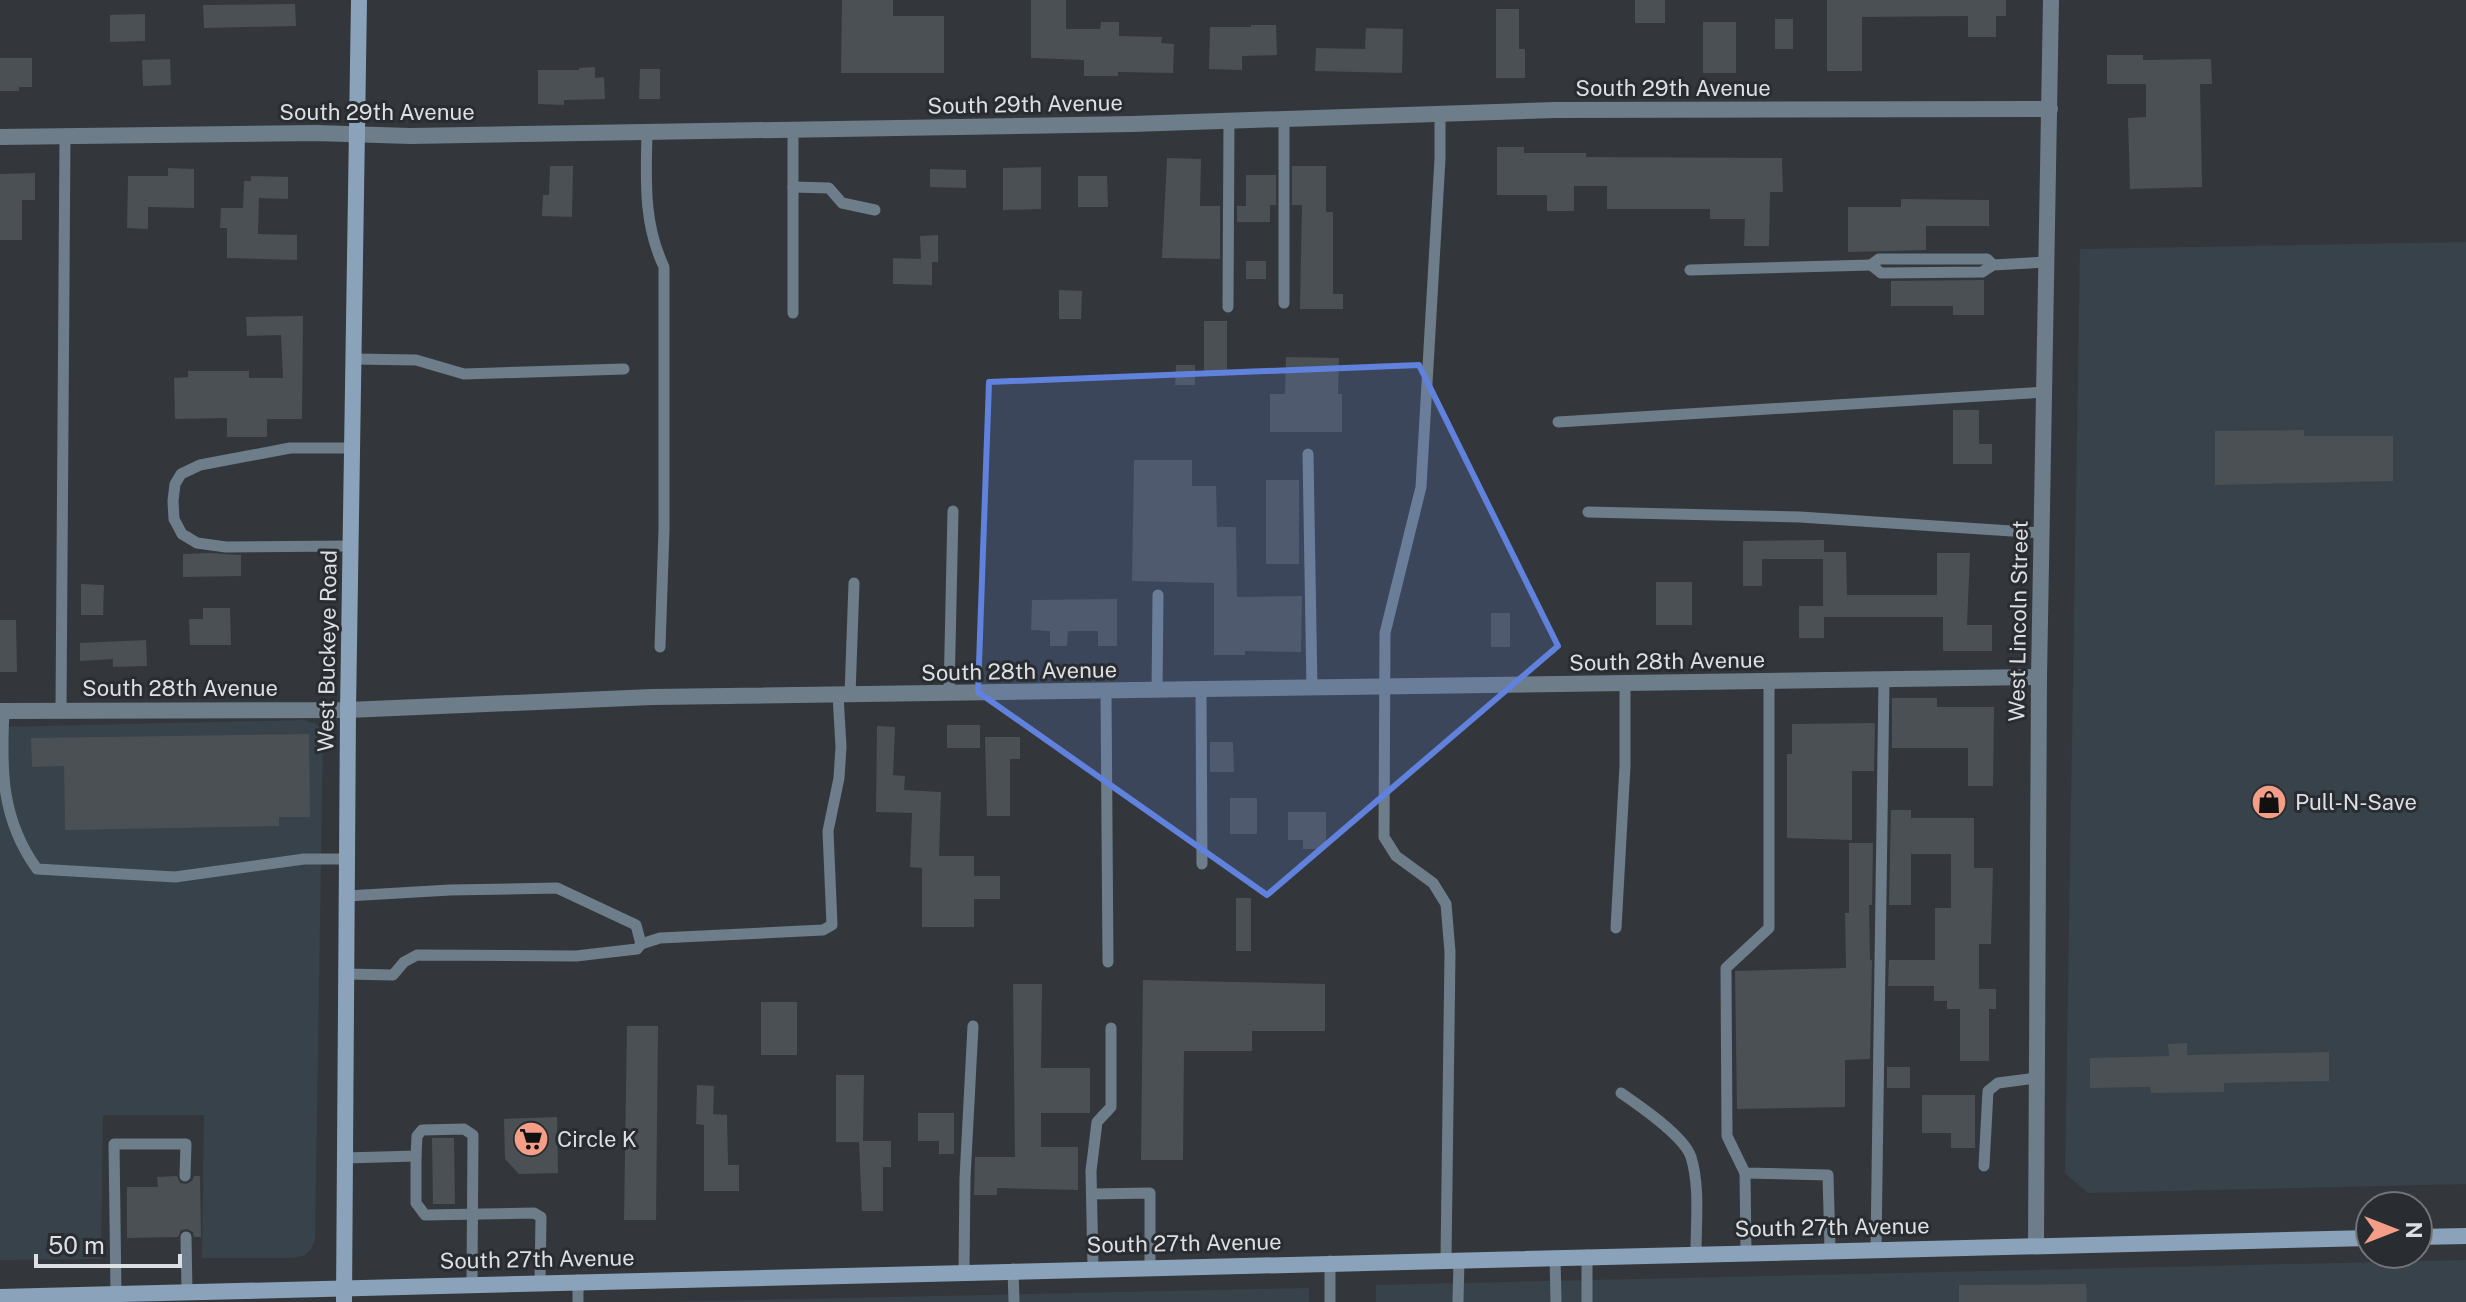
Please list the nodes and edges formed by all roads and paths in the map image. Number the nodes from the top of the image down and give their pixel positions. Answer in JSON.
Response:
{"nodes":[{"id":1,"x":359,"y":0,"type":"edge"},
{"id":2,"x":2051,"y":0,"type":"edge"},
{"id":3,"x":2050,"y":109,"type":"junction"},
{"id":4,"x":1440,"y":114,"type":"junction"},
{"id":5,"x":1284,"y":119,"type":"junction"},
{"id":6,"x":1229,"y":121,"type":"junction"},
{"id":7,"x":793,"y":129,"type":"junction"},
{"id":8,"x":647,"y":132,"type":"junction"},
{"id":9,"x":358,"y":134,"type":"junction"},
{"id":10,"x":65,"y":136,"type":"junction"},
{"id":11,"x":0,"y":137,"type":"edge"},
{"id":12,"x":793,"y":187,"type":"junction"},
{"id":13,"x":875,"y":210,"type":"dead end"},
{"id":14,"x":2047,"y":262,"type":"junction"},
{"id":15,"x":1690,"y":270,"type":"dead end"},
{"id":16,"x":1284,"y":303,"type":"dead end"},
{"id":17,"x":1228,"y":307,"type":"dead end"},
{"id":18,"x":793,"y":313,"type":"dead end"},
{"id":19,"x":354,"y":359,"type":"junction"},
{"id":20,"x":624,"y":369,"type":"dead end"},
{"id":21,"x":2045,"y":392,"type":"junction"},
{"id":22,"x":1558,"y":422,"type":"dead end"},
{"id":23,"x":353,"y":448,"type":"junction"},
{"id":24,"x":1308,"y":454,"type":"dead end"},
{"id":25,"x":953,"y":511,"type":"dead end"},
{"id":26,"x":1588,"y":512,"type":"dead end"},
{"id":27,"x":2042,"y":533,"type":"junction"},
{"id":28,"x":351,"y":546,"type":"junction"},
{"id":29,"x":854,"y":583,"type":"dead end"},
{"id":30,"x":1158,"y":595,"type":"dead end"},
{"id":31,"x":660,"y":647,"type":"dead end"},
{"id":32,"x":2039,"y":677,"type":"junction"},
{"id":33,"x":1884,"y":680,"type":"junction"},
{"id":34,"x":1769,"y":682,"type":"junction"},
{"id":35,"x":1625,"y":684,"type":"junction"},
{"id":36,"x":1384,"y":688,"type":"junction"},
{"id":37,"x":1312,"y":689,"type":"junction"},
{"id":38,"x":1157,"y":691,"type":"junction"},
{"id":39,"x":1201,"y":691,"type":"junction"},
{"id":40,"x":1106,"y":692,"type":"junction"},
{"id":41,"x":949,"y":694,"type":"junction"},
{"id":42,"x":844,"y":695,"type":"junction"},
{"id":43,"x":348,"y":710,"type":"junction"},
{"id":44,"x":2,"y":711,"type":"edge"},
{"id":45,"x":61,"y":711,"type":"junction"},
{"id":46,"x":2,"y":778,"type":"edge"},
{"id":47,"x":347,"y":859,"type":"junction"},
{"id":48,"x":1202,"y":864,"type":"dead end"},
{"id":49,"x":347,"y":896,"type":"junction"},
{"id":50,"x":1616,"y":928,"type":"dead end"},
{"id":51,"x":641,"y":944,"type":"junction"},
{"id":52,"x":1108,"y":962,"type":"dead end"},
{"id":53,"x":346,"y":974,"type":"junction"},
{"id":54,"x":973,"y":1026,"type":"dead end"},
{"id":55,"x":1111,"y":1028,"type":"dead end"},
{"id":56,"x":2036,"y":1078,"type":"junction"},
{"id":57,"x":1621,"y":1093,"type":"dead end"},
{"id":58,"x":416,"y":1156,"type":"junction"},
{"id":59,"x":345,"y":1158,"type":"junction"},
{"id":60,"x":1984,"y":1166,"type":"dead end"},
{"id":61,"x":1745,"y":1173,"type":"junction"},
{"id":62,"x":185,"y":1176,"type":"dead end"},
{"id":63,"x":1092,"y":1194,"type":"junction"},
{"id":64,"x":473,"y":1215,"type":"junction"},
{"id":65,"x":2466,"y":1236,"type":"edge"},
{"id":66,"x":186,"y":1237,"type":"dead end"},
{"id":67,"x":2434,"y":1237,"type":"edge"},
{"id":68,"x":2354,"y":1238,"type":"edge"},
{"id":69,"x":2036,"y":1244,"type":"junction"},
{"id":70,"x":1876,"y":1248,"type":"junction"},
{"id":71,"x":1830,"y":1249,"type":"junction"},
{"id":72,"x":1746,"y":1251,"type":"junction"},
{"id":73,"x":1696,"y":1252,"type":"junction"},
{"id":74,"x":1587,"y":1255,"type":"junction"},
{"id":75,"x":1555,"y":1256,"type":"junction"},
{"id":76,"x":1452,"y":1259,"type":"junction"},
{"id":77,"x":1330,"y":1261,"type":"junction"},
{"id":78,"x":1150,"y":1266,"type":"junction"},
{"id":79,"x":1093,"y":1267,"type":"junction"},
{"id":80,"x":1013,"y":1269,"type":"junction"},
{"id":81,"x":964,"y":1270,"type":"junction"},
{"id":82,"x":578,"y":1280,"type":"junction"},
{"id":83,"x":540,"y":1281,"type":"junction"},
{"id":84,"x":472,"y":1282,"type":"junction"},
{"id":85,"x":187,"y":1291,"type":"junction"},
{"id":86,"x":116,"y":1294,"type":"junction"},
{"id":87,"x":344,"y":1294,"type":"edge"},
{"id":88,"x":0,"y":1297,"type":"edge"},
{"id":89,"x":578,"y":1302,"type":"edge"},
{"id":90,"x":1014,"y":1302,"type":"edge"},
{"id":91,"x":1330,"y":1302,"type":"edge"},
{"id":92,"x":1458,"y":1302,"type":"edge"},
{"id":93,"x":1556,"y":1302,"type":"edge"},
{"id":94,"x":1587,"y":1302,"type":"edge"}],
"edges":[{"from":1,"to":9,"type":"main road","name":"West Buckeye Road"},
{"from":2,"to":3,"type":"street","name":"West Lincoln Street"},
{"from":3,"to":4,"type":"street","name":"South 29th Avenue"},
{"from":3,"to":14,"type":"street","name":"West Lincoln Street"},
{"from":4,"to":5,"type":"street","name":"South 29th Avenue"},
{"from":4,"to":36,"type":"lane"},
{"from":5,"to":6,"type":"street","name":"South 29th Avenue"},
{"from":5,"to":16,"type":"lane"},
{"from":6,"to":7,"type":"street","name":"South 29th Avenue"},
{"from":6,"to":17,"type":"lane"},
{"from":7,"to":8,"type":"street","name":"South 29th Avenue"},
{"from":7,"to":12,"type":"lane"},
{"from":8,"to":9,"type":"street","name":"South 29th Avenue"},
{"from":8,"to":31,"type":"lane"},
{"from":9,"to":10,"type":"street","name":"South 29th Avenue"},
{"from":9,"to":19,"type":"main road","name":"West Buckeye Road"},
{"from":10,"to":11,"type":"street","name":"South 29th Avenue"},
{"from":10,"to":45,"type":"lane"},
{"from":12,"to":13,"type":"lane"},
{"from":12,"to":18,"type":"lane"},
{"from":14,"to":15,"type":"lane"},
{"from":14,"to":21,"type":"street","name":"West Lincoln Street"},
{"from":19,"to":20,"type":"lane"},
{"from":19,"to":23,"type":"main road","name":"West Buckeye Road"},
{"from":21,"to":22,"type":"lane"},
{"from":21,"to":27,"type":"street","name":"West Lincoln Street"},
{"from":23,"to":28,"type":"main road","name":"West Buckeye Road"},
{"from":23,"to":28,"type":"lane"},
{"from":24,"to":37,"type":"lane"},
{"from":25,"to":41,"type":"lane"},
{"from":26,"to":27,"type":"lane"},
{"from":27,"to":32,"type":"street","name":"West Lincoln Street"},
{"from":28,"to":43,"type":"main road","name":"West Buckeye Road"},
{"from":29,"to":42,"type":"lane"},
{"from":30,"to":38,"type":"lane"},
{"from":32,"to":33,"type":"street","name":"South 28th Avenue"},
{"from":32,"to":56,"type":"street","name":"West Lincoln Street"},
{"from":33,"to":34,"type":"street","name":"South 28th Avenue"},
{"from":33,"to":70,"type":"lane"},
{"from":34,"to":35,"type":"street","name":"South 28th Avenue"},
{"from":34,"to":61,"type":"lane"},
{"from":35,"to":36,"type":"street","name":"South 28th Avenue"},
{"from":35,"to":50,"type":"lane"},
{"from":36,"to":37,"type":"street","name":"South 28th Avenue"},
{"from":36,"to":76,"type":"lane"},
{"from":37,"to":39,"type":"street","name":"South 28th Avenue"},
{"from":38,"to":39,"type":"street","name":"South 28th Avenue"},
{"from":38,"to":40,"type":"street","name":"South 28th Avenue"},
{"from":39,"to":48,"type":"lane"},
{"from":40,"to":41,"type":"street","name":"South 28th Avenue"},
{"from":40,"to":52,"type":"lane"},
{"from":41,"to":42,"type":"street","name":"South 28th Avenue"},
{"from":42,"to":43,"type":"street","name":"South 28th Avenue"},
{"from":42,"to":51,"type":"lane"},
{"from":43,"to":45,"type":"street","name":"South 28th Avenue"},
{"from":43,"to":47,"type":"main road","name":"West Buckeye Road"},
{"from":44,"to":45,"type":"street","name":"South 28th Avenue"},
{"from":44,"to":46,"type":"lane"},
{"from":46,"to":47,"type":"lane"},
{"from":47,"to":49,"type":"main road","name":"West Buckeye Road"},
{"from":49,"to":51,"type":"lane"},
{"from":49,"to":53,"type":"main road","name":"West Buckeye Road"},
{"from":51,"to":53,"type":"lane"},
{"from":53,"to":59,"type":"main road","name":"West Buckeye Road"},
{"from":54,"to":81,"type":"lane"},
{"from":55,"to":63,"type":"lane"},
{"from":56,"to":60,"type":"lane"},
{"from":56,"to":69,"type":"street","name":"West Lincoln Street"},
{"from":57,"to":73,"type":"lane"},
{"from":58,"to":59,"type":"lane"},
{"from":58,"to":64,"type":"lane"},
{"from":58,"to":64,"type":"lane"},
{"from":59,"to":87,"type":"main road","name":"West Buckeye Road"},
{"from":61,"to":71,"type":"lane"},
{"from":61,"to":72,"type":"lane"},
{"from":62,"to":86,"type":"lane"},
{"from":63,"to":78,"type":"lane"},
{"from":63,"to":79,"type":"lane"},
{"from":64,"to":83,"type":"lane"},
{"from":64,"to":84,"type":"lane"},
{"from":65,"to":67,"type":"main road"},
{"from":66,"to":85,"type":"lane"},
{"from":68,"to":69,"type":"main road","name":"South 27th Avenue"},
{"from":69,"to":70,"type":"main road","name":"South 27th Avenue"},
{"from":70,"to":71,"type":"main road","name":"South 27th Avenue"},
{"from":71,"to":72,"type":"main road","name":"South 27th Avenue"},
{"from":72,"to":73,"type":"main road","name":"South 27th Avenue"},
{"from":73,"to":74,"type":"main road","name":"South 27th Avenue"},
{"from":74,"to":75,"type":"main road","name":"South 27th Avenue"},
{"from":74,"to":94,"type":"lane"},
{"from":75,"to":76,"type":"main road","name":"South 27th Avenue"},
{"from":75,"to":93,"type":"lane"},
{"from":76,"to":77,"type":"main road","name":"South 27th Avenue"},
{"from":76,"to":92,"type":"lane"},
{"from":77,"to":78,"type":"main road","name":"South 27th Avenue"},
{"from":77,"to":91,"type":"lane"},
{"from":78,"to":79,"type":"main road","name":"South 27th Avenue"},
{"from":79,"to":80,"type":"main road","name":"South 27th Avenue"},
{"from":80,"to":81,"type":"main road","name":"South 27th Avenue"},
{"from":80,"to":90,"type":"lane"},
{"from":81,"to":82,"type":"main road","name":"South 27th Avenue"},
{"from":82,"to":83,"type":"main road","name":"South 27th Avenue"},
{"from":82,"to":89,"type":"lane"},
{"from":83,"to":84,"type":"main road","name":"South 27th Avenue"},
{"from":84,"to":87,"type":"main road","name":"South 27th Avenue"},
{"from":85,"to":86,"type":"main road","name":"South 27th Avenue"},
{"from":85,"to":87,"type":"main road","name":"South 27th Avenue"},
{"from":86,"to":88,"type":"main road","name":"South 27th Avenue"}]}
